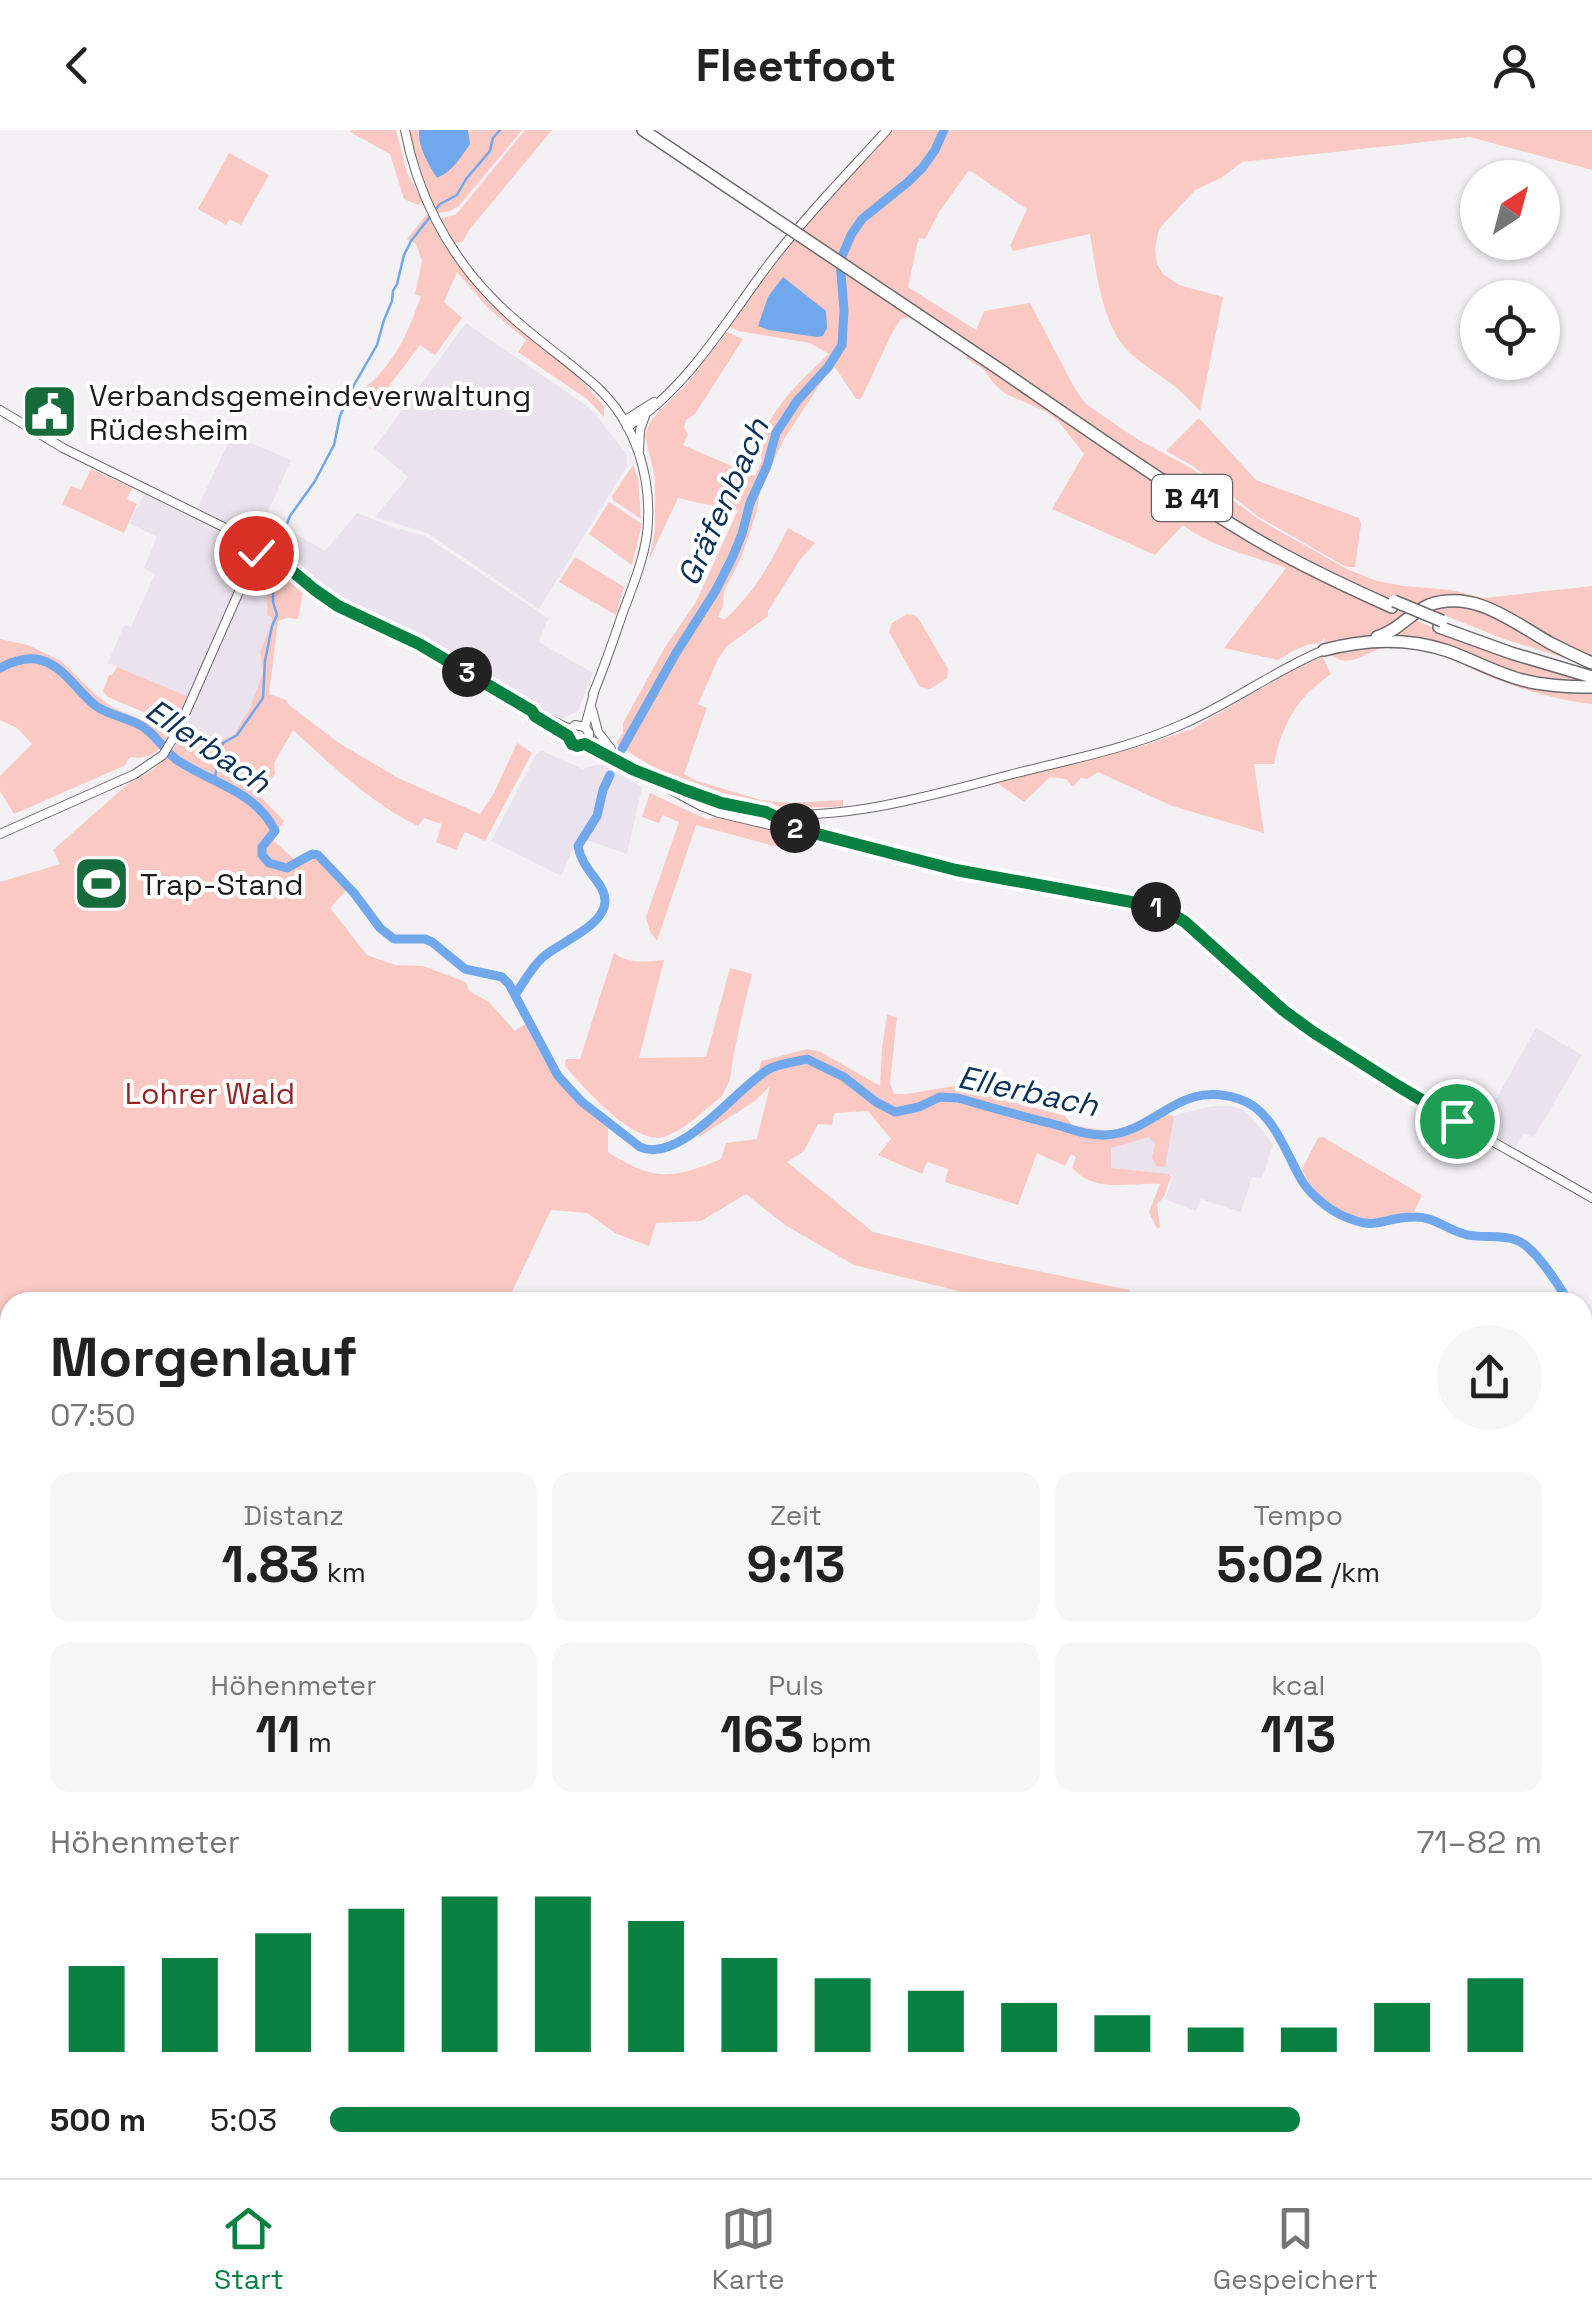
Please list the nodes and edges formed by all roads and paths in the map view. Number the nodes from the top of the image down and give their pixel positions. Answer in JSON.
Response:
{"nodes":[{"id":1,"x":404,"y":130,"type":"edge"},
{"id":2,"x":643,"y":130,"type":"edge"},
{"id":3,"x":654,"y":130,"type":"edge"},
{"id":4,"x":887,"y":130,"type":"edge"},
{"id":5,"x":737,"y":189,"type":"junction"},
{"id":6,"x":672,"y":390,"type":"junction"},
{"id":7,"x":0,"y":410,"type":"edge"},
{"id":8,"x":645,"y":416,"type":"junction"},
{"id":9,"x":626,"y":424,"type":"junction"},
{"id":10,"x":639,"y":454,"type":"junction"},
{"id":11,"x":252,"y":540,"type":"junction"},
{"id":12,"x":267,"y":550,"type":"junction"},
{"id":13,"x":256,"y":553,"type":"junction"},
{"id":14,"x":1368,"y":640,"type":"junction"},
{"id":15,"x":1324,"y":650,"type":"joint"},
{"id":16,"x":1592,"y":670,"type":"edge"},
{"id":17,"x":1592,"y":686,"type":"edge"},
{"id":18,"x":595,"y":689,"type":"junction"},
{"id":19,"x":591,"y":703,"type":"junction"},
{"id":20,"x":575,"y":729,"type":"junction"},
{"id":21,"x":587,"y":742,"type":"junction"},
{"id":22,"x":637,"y":769,"type":"junction"},
{"id":23,"x":685,"y":790,"type":"junction"},
{"id":24,"x":766,"y":812,"type":"junction"},
{"id":25,"x":816,"y":814,"type":"junction"},
{"id":26,"x":802,"y":830,"type":"junction"},
{"id":27,"x":0,"y":834,"type":"edge"},
{"id":28,"x":813,"y":834,"type":"junction"},
{"id":29,"x":1592,"y":1198,"type":"edge"}],
"edges":[{"from":1,"to":9,"type":"main road"},
{"from":2,"to":5,"type":"highway","number":"B 41"},
{"from":3,"to":5,"type":"highway","number":"B 41"},
{"from":4,"to":6,"type":"main road"},
{"from":5,"to":16,"type":"highway","number":"B 41","bridge":true},
{"from":6,"to":8,"type":"main road"},
{"from":6,"to":9,"type":"main road"},
{"from":7,"to":11,"type":"main road"},
{"from":8,"to":9,"type":"main road"},
{"from":8,"to":10,"type":"main road"},
{"from":9,"to":10,"type":"main road"},
{"from":10,"to":18,"type":"main road"},
{"from":11,"to":12,"type":"main road"},
{"from":11,"to":13,"type":"main road"},
{"from":12,"to":13,"type":"main road"},
{"from":12,"to":20,"type":"main road"},
{"from":13,"to":27,"type":"main road"},
{"from":14,"to":15,"type":"highway","number":"B 41"},
{"from":14,"to":16,"type":"highway","number":"B 41"},
{"from":14,"to":17,"type":"highway","number":"B 41"},
{"from":15,"to":25,"type":"main road"},
{"from":18,"to":19,"type":"main road"},
{"from":18,"to":20,"type":"main road"},
{"from":19,"to":20,"type":"main road"},
{"from":19,"to":22,"type":"main road"},
{"from":20,"to":21,"type":"main road"},
{"from":20,"to":21,"type":"main road"},
{"from":21,"to":22,"type":"main road"},
{"from":22,"to":23,"type":"main road"},
{"from":22,"to":23,"type":"main road"},
{"from":22,"to":26,"type":"main road"},
{"from":23,"to":24,"type":"main road"},
{"from":24,"to":25,"type":"main road"},
{"from":24,"to":26,"type":"main road"},
{"from":25,"to":28,"type":"main road"},
{"from":26,"to":28,"type":"main road"},
{"from":28,"to":29,"type":"main road"}]}
